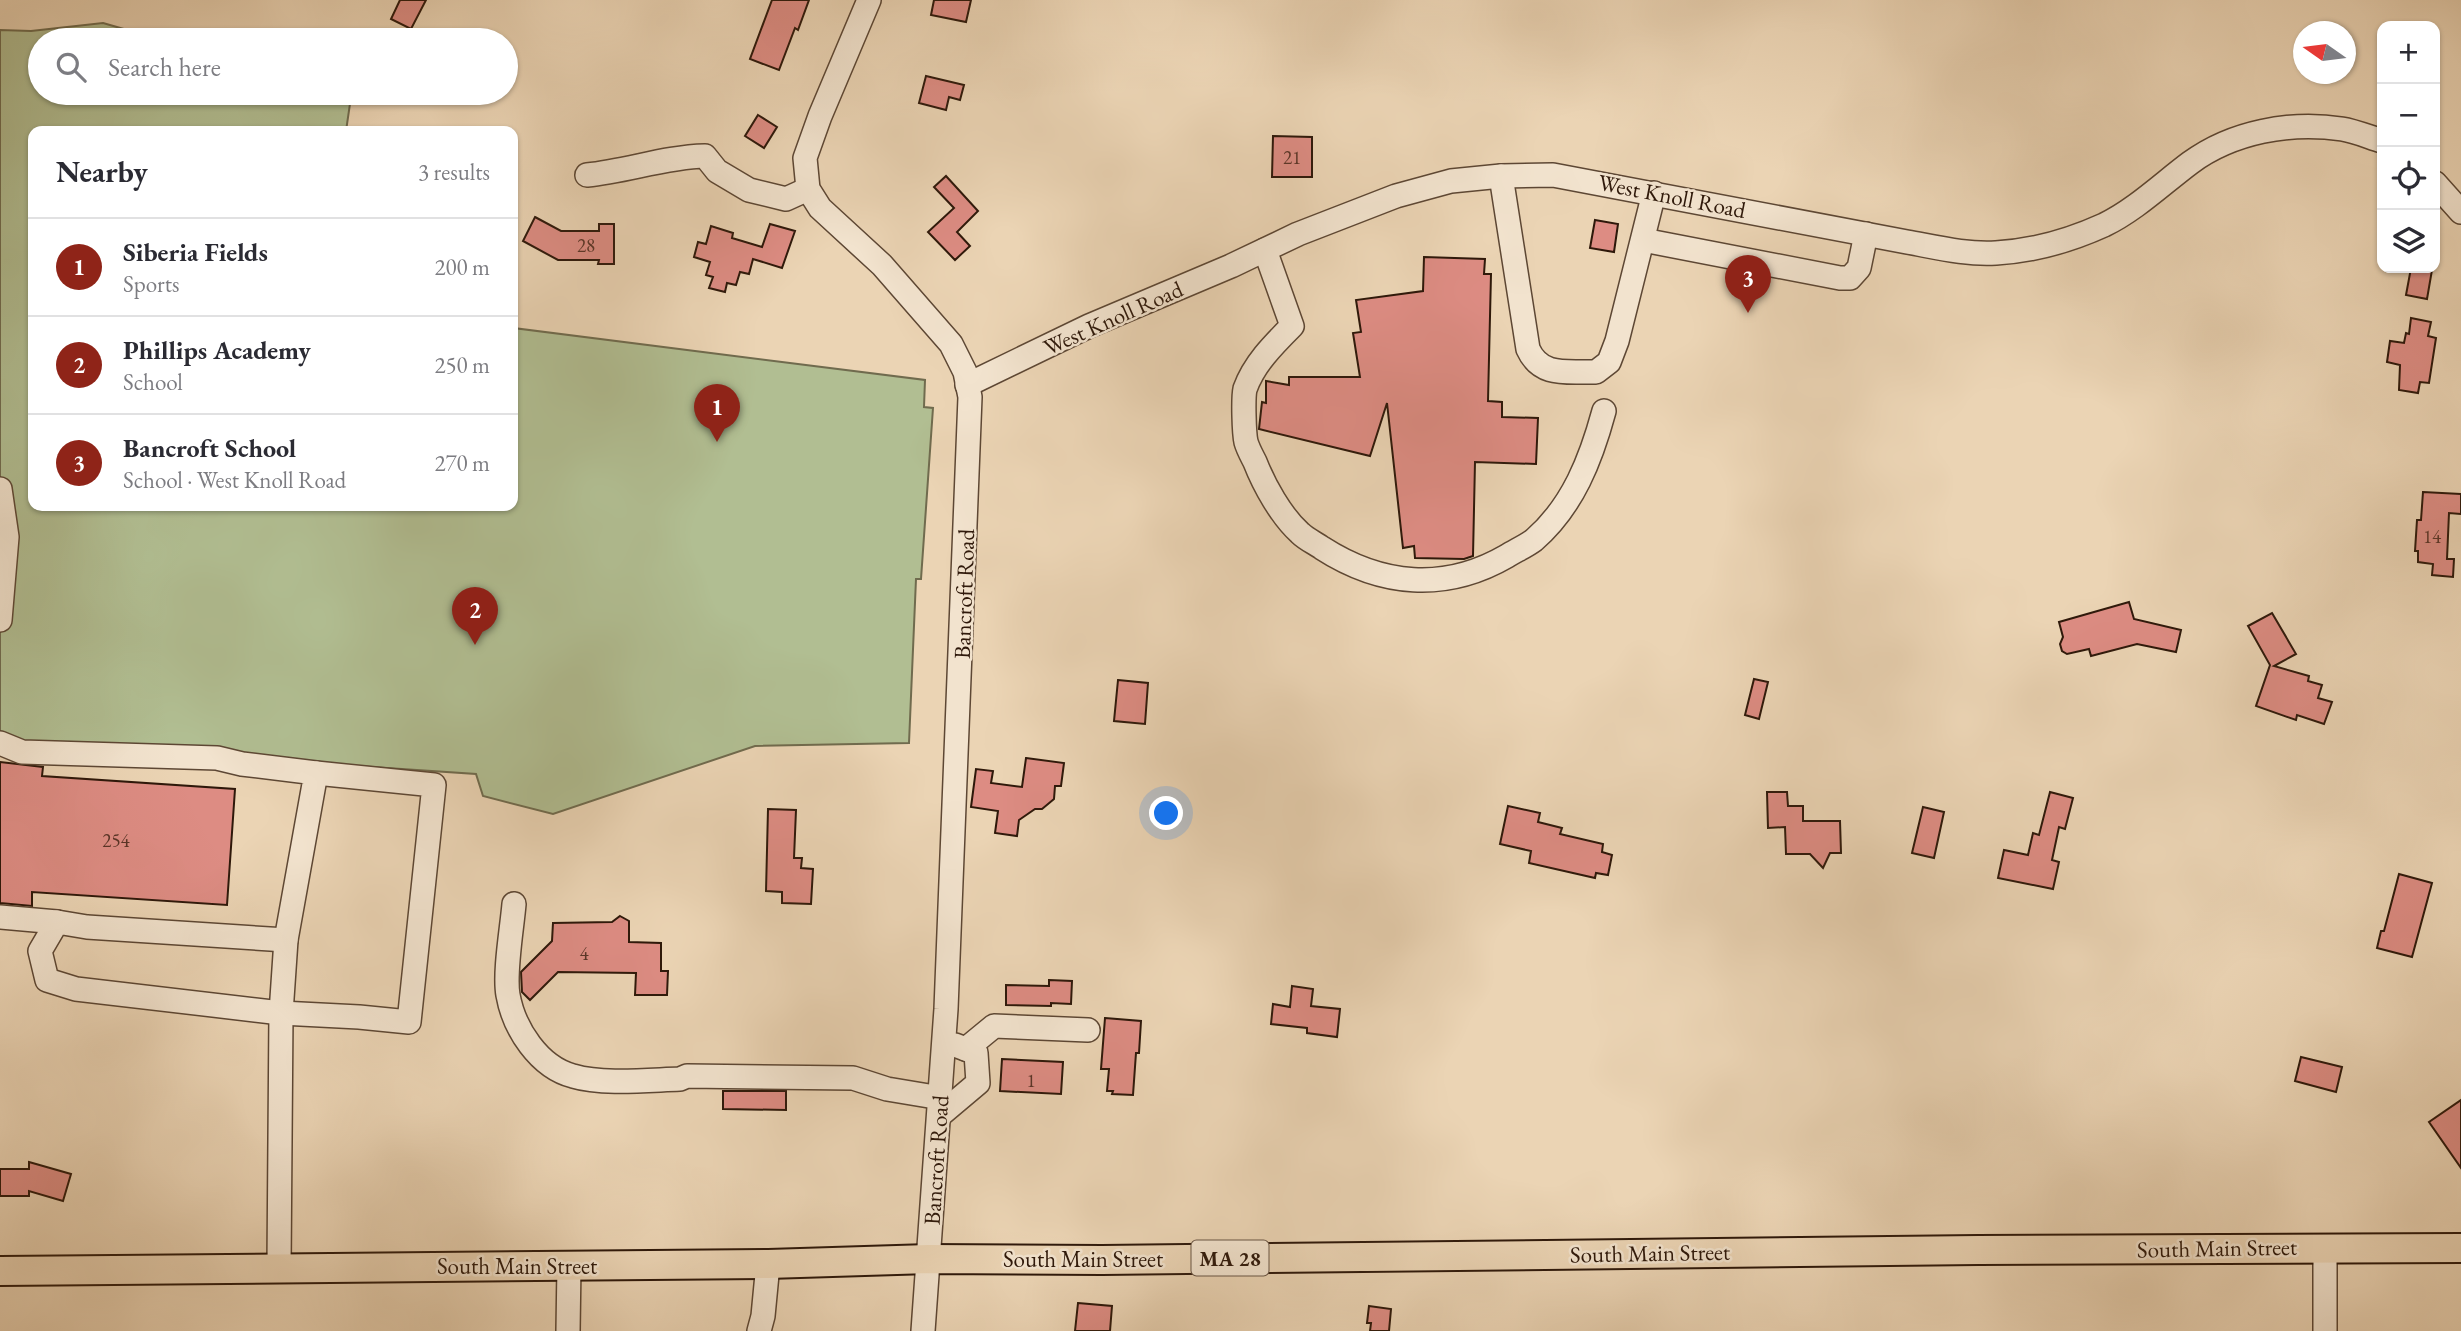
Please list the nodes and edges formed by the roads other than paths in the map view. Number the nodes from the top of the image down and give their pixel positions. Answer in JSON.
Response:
{"nodes":[{"id":1,"x":869,"y":0,"type":"edge"},
{"id":2,"x":2377,"y":139,"type":"edge"},
{"id":3,"x":587,"y":175,"type":"dead end"},
{"id":4,"x":1501,"y":176,"type":"junction"},
{"id":5,"x":808,"y":189,"type":"junction"},
{"id":6,"x":2440,"y":189,"type":"edge"},
{"id":7,"x":1654,"y":192,"type":"junction"},
{"id":8,"x":2461,"y":212,"type":"edge"},
{"id":9,"x":1866,"y":234,"type":"junction"},
{"id":10,"x":1643,"y":240,"type":"junction"},
{"id":11,"x":1265,"y":250,"type":"junction"},
{"id":12,"x":967,"y":385,"type":"junction"},
{"id":13,"x":1604,"y":411,"type":"dead end"},
{"id":14,"x":0,"y":489,"type":"edge"},
{"id":15,"x":0,"y":620,"type":"edge"},
{"id":16,"x":0,"y":743,"type":"edge"},
{"id":17,"x":316,"y":773,"type":"junction"},
{"id":18,"x":514,"y":904,"type":"dead end"},
{"id":19,"x":0,"y":917,"type":"edge"},
{"id":20,"x":57,"y":922,"type":"junction"},
{"id":21,"x":286,"y":940,"type":"junction"},
{"id":22,"x":281,"y":1013,"type":"junction"},
{"id":23,"x":1088,"y":1030,"type":"dead end"},
{"id":24,"x":944,"y":1040,"type":"junction"},
{"id":25,"x":967,"y":1049,"type":"junction"},
{"id":26,"x":940,"y":1106,"type":"junction"},
{"id":27,"x":2325,"y":1247,"type":"junction"},
{"id":28,"x":2461,"y":1248,"type":"edge"},
{"id":29,"x":929,"y":1259,"type":"junction"},
{"id":30,"x":768,"y":1264,"type":"junction"},
{"id":31,"x":569,"y":1265,"type":"junction"},
{"id":32,"x":279,"y":1267,"type":"junction"},
{"id":33,"x":0,"y":1271,"type":"edge"},
{"id":34,"x":568,"y":1331,"type":"edge"},
{"id":35,"x":759,"y":1331,"type":"edge"},
{"id":36,"x":923,"y":1331,"type":"edge"},
{"id":37,"x":2325,"y":1331,"type":"edge"}],
"edges":[{"from":1,"to":5,"type":"street"},
{"from":2,"to":9,"type":"street","name":"West Knoll Road"},
{"from":3,"to":5,"type":"street"},
{"from":4,"to":7,"type":"street","name":"West Knoll Road"},
{"from":4,"to":10,"type":"street"},
{"from":4,"to":11,"type":"street","name":"West Knoll Road"},
{"from":5,"to":12,"type":"street","name":"Bancroft Road"},
{"from":6,"to":8,"type":"street"},
{"from":7,"to":9,"type":"street","name":"West Knoll Road"},
{"from":7,"to":10,"type":"street"},
{"from":9,"to":10,"type":"street"},
{"from":11,"to":12,"type":"street","name":"West Knoll Road"},
{"from":11,"to":13,"type":"street"},
{"from":12,"to":24,"type":"street","name":"Bancroft Road"},
{"from":14,"to":15,"type":"street"},
{"from":16,"to":17,"type":"street"},
{"from":17,"to":21,"type":"street"},
{"from":17,"to":22,"type":"street"},
{"from":18,"to":26,"type":"street"},
{"from":19,"to":20,"type":"street"},
{"from":20,"to":21,"type":"street"},
{"from":20,"to":22,"type":"street"},
{"from":21,"to":22,"type":"street"},
{"from":22,"to":32,"type":"street"},
{"from":23,"to":25,"type":"street"},
{"from":24,"to":25,"type":"street"},
{"from":24,"to":26,"type":"street","name":"Bancroft Road"},
{"from":25,"to":26,"type":"street"},
{"from":26,"to":29,"type":"street","name":"Bancroft Road"},
{"from":27,"to":28,"type":"main road","name":"South Main Street","number":"MA 28"},
{"from":27,"to":29,"type":"main road","name":"South Main Street","number":"MA 28"},
{"from":27,"to":37,"type":"street"},
{"from":29,"to":30,"type":"main road","name":"South Main Street","number":"MA 28"},
{"from":29,"to":36,"type":"street","name":"Bancroft Road"},
{"from":30,"to":31,"type":"main road","name":"South Main Street","number":"MA 28"},
{"from":30,"to":35,"type":"street"},
{"from":31,"to":32,"type":"main road","name":"South Main Street","number":"MA 28"},
{"from":31,"to":34,"type":"street"},
{"from":32,"to":33,"type":"main road","name":"South Main Street","number":"MA 28"}]}
